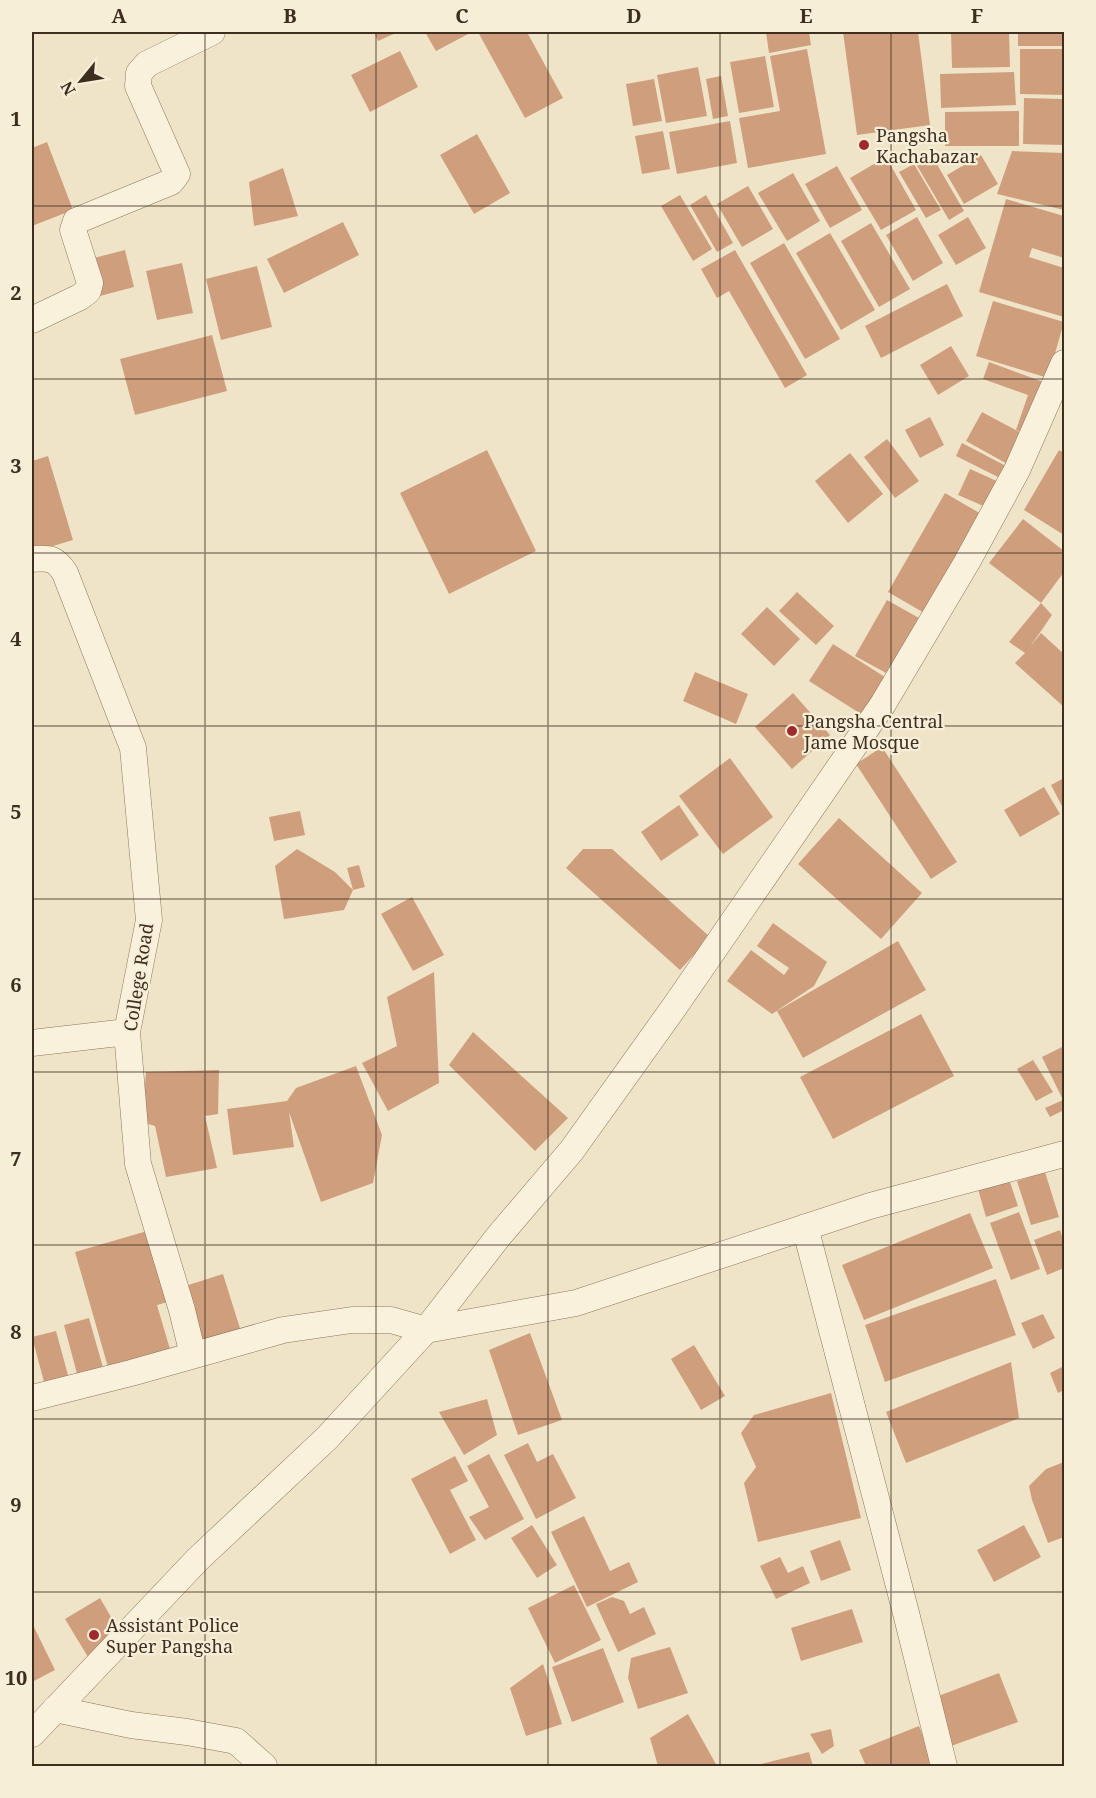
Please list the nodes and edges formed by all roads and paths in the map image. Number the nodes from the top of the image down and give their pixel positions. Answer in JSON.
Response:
{"nodes":[{"id":1,"x":212,"y":32,"type":"edge"},
{"id":2,"x":32,"y":320,"type":"edge"},
{"id":3,"x":1065,"y":363,"type":"edge"},
{"id":4,"x":32,"y":559,"type":"edge"},
{"id":5,"x":127,"y":1032,"type":"junction"},
{"id":6,"x":32,"y":1043,"type":"edge"},
{"id":7,"x":1065,"y":1154,"type":"edge"},
{"id":8,"x":805,"y":1227,"type":"junction"},
{"id":9,"x":426,"y":1330,"type":"junction"},
{"id":10,"x":193,"y":1355,"type":"junction"},
{"id":11,"x":32,"y":1398,"type":"edge"},
{"id":12,"x":55,"y":1709,"type":"junction"},
{"id":13,"x":32,"y":1734,"type":"edge"},
{"id":14,"x":264,"y":1767,"type":"edge"},
{"id":15,"x":944,"y":1767,"type":"edge"}],
"edges":[{"from":1,"to":2,"type":"street"},
{"from":3,"to":9,"type":"street"},
{"from":4,"to":5,"type":"street","name":"College Road"},
{"from":5,"to":6,"type":"street"},
{"from":5,"to":10,"type":"street","name":"College Road"},
{"from":7,"to":8,"type":"street"},
{"from":8,"to":9,"type":"street"},
{"from":8,"to":15,"type":"street"},
{"from":9,"to":10,"type":"street"},
{"from":9,"to":12,"type":"street"},
{"from":10,"to":11,"type":"street"},
{"from":12,"to":13,"type":"street"},
{"from":12,"to":14,"type":"street"}]}
